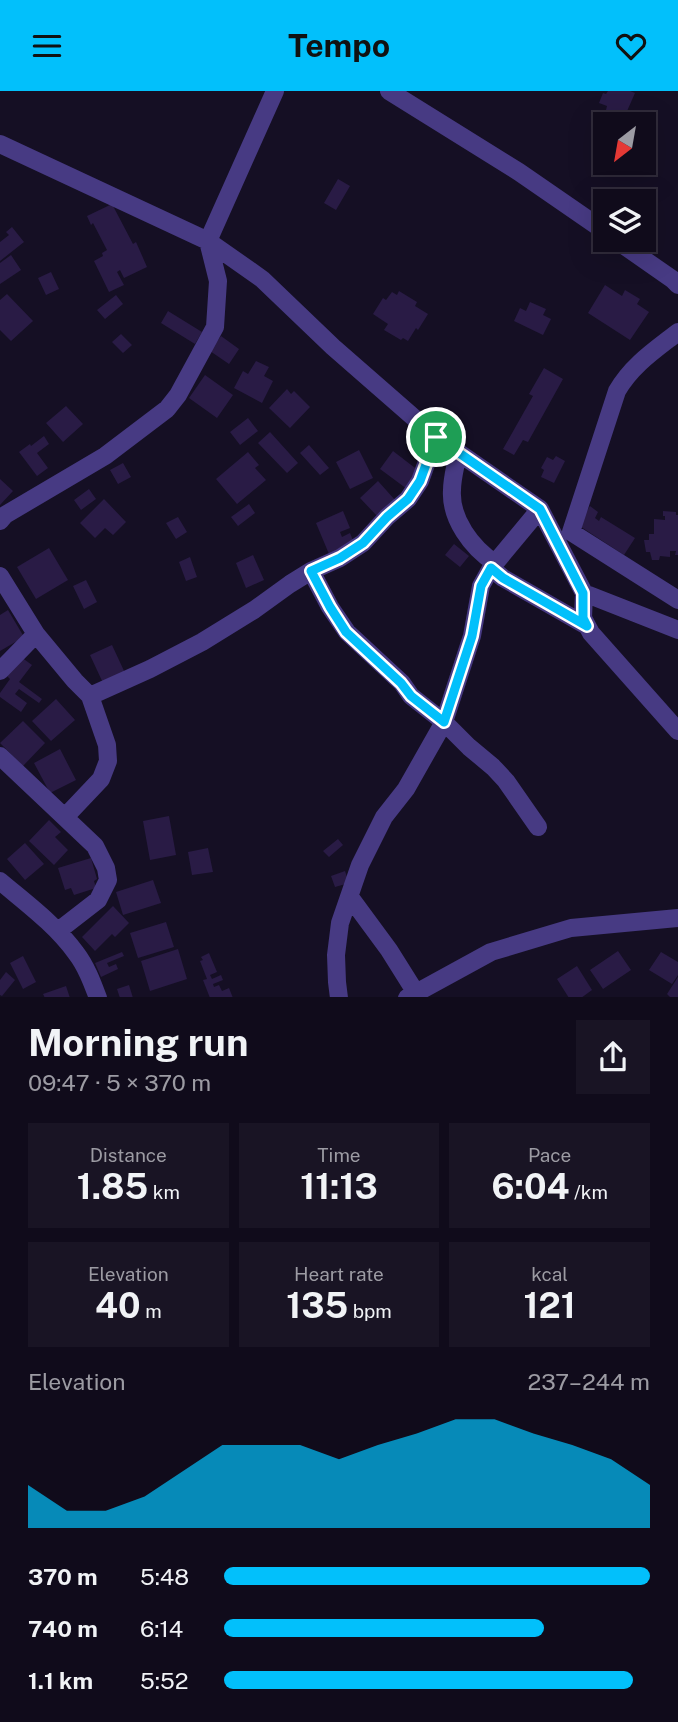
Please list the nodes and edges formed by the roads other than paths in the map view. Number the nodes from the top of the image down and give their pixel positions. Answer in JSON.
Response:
{"nodes":[{"id":1,"x":275,"y":91,"type":"edge"},
{"id":2,"x":389,"y":91,"type":"edge"},
{"id":3,"x":0,"y":144,"type":"edge"},
{"id":4,"x":593,"y":223,"type":"edge"},
{"id":5,"x":208,"y":241,"type":"junction"},
{"id":6,"x":633,"y":252,"type":"edge"},
{"id":7,"x":678,"y":285,"type":"edge"},
{"id":8,"x":678,"y":332,"type":"edge"},
{"id":9,"x":436,"y":437,"type":"junction"},
{"id":10,"x":458,"y":452,"type":"junction"},
{"id":11,"x":540,"y":509,"type":"junction"},
{"id":12,"x":0,"y":521,"type":"edge"},
{"id":13,"x":493,"y":565,"type":"junction"},
{"id":14,"x":311,"y":571,"type":"junction"},
{"id":15,"x":0,"y":576,"type":"edge"},
{"id":16,"x":583,"y":593,"type":"junction"},
{"id":17,"x":678,"y":600,"type":"edge"},
{"id":18,"x":587,"y":626,"type":"junction"},
{"id":19,"x":678,"y":630,"type":"edge"},
{"id":20,"x":36,"y":634,"type":"junction"},
{"id":21,"x":0,"y":671,"type":"edge"},
{"id":22,"x":90,"y":696,"type":"junction"},
{"id":23,"x":444,"y":722,"type":"junction"},
{"id":24,"x":678,"y":731,"type":"edge"},
{"id":25,"x":0,"y":755,"type":"edge"},
{"id":26,"x":65,"y":817,"type":"junction"},
{"id":27,"x":538,"y":827,"type":"dead end"},
{"id":28,"x":0,"y":880,"type":"edge"},
{"id":29,"x":350,"y":897,"type":"junction"},
{"id":30,"x":678,"y":918,"type":"edge"},
{"id":31,"x":58,"y":931,"type":"junction"},
{"id":32,"x":411,"y":995,"type":"edge"},
{"id":33,"x":98,"y":997,"type":"edge"},
{"id":34,"x":339,"y":997,"type":"edge"}],
"edges":[{"from":1,"to":5,"type":"street"},
{"from":2,"to":4,"type":"street"},
{"from":3,"to":5,"type":"street"},
{"from":5,"to":9,"type":"street"},
{"from":5,"to":12,"type":"street"},
{"from":6,"to":7,"type":"street"},
{"from":8,"to":17,"type":"street"},
{"from":9,"to":10,"type":"street"},
{"from":9,"to":14,"type":"street"},
{"from":10,"to":11,"type":"street"},
{"from":10,"to":13,"type":"street"},
{"from":11,"to":13,"type":"street"},
{"from":11,"to":16,"type":"street"},
{"from":13,"to":18,"type":"street"},
{"from":13,"to":23,"type":"street"},
{"from":14,"to":22,"type":"street"},
{"from":14,"to":23,"type":"street"},
{"from":15,"to":20,"type":"street"},
{"from":16,"to":18,"type":"street"},
{"from":16,"to":19,"type":"street"},
{"from":18,"to":24,"type":"street"},
{"from":20,"to":21,"type":"street"},
{"from":20,"to":22,"type":"street"},
{"from":22,"to":26,"type":"street"},
{"from":23,"to":27,"type":"street"},
{"from":23,"to":29,"type":"street"},
{"from":25,"to":26,"type":"street"},
{"from":26,"to":31,"type":"street"},
{"from":28,"to":31,"type":"street"},
{"from":29,"to":32,"type":"street"},
{"from":29,"to":34,"type":"street"},
{"from":30,"to":32,"type":"street"},
{"from":31,"to":33,"type":"street"}]}
